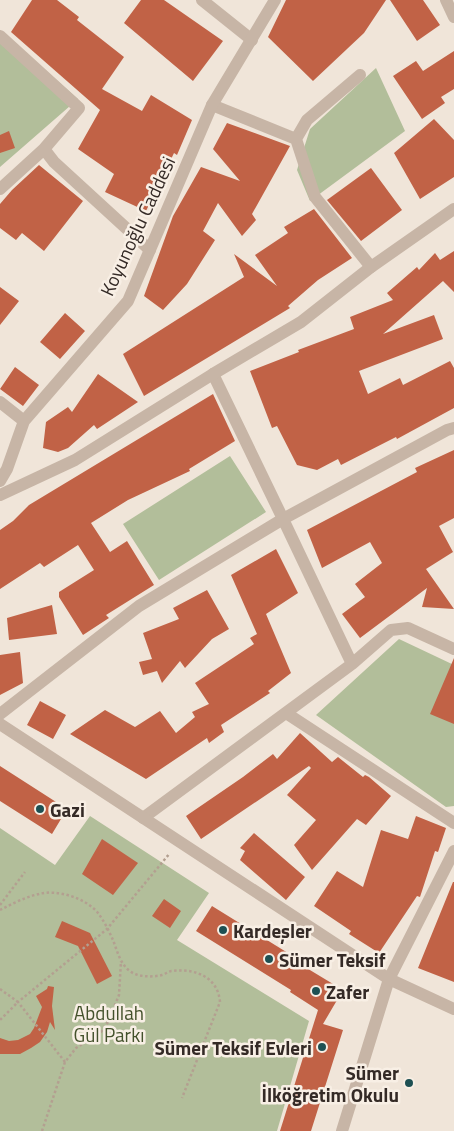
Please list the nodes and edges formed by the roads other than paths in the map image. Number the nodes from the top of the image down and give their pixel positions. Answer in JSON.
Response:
{"nodes":[{"id":1,"x":202,"y":0,"type":"edge"},
{"id":2,"x":275,"y":0,"type":"edge"},
{"id":3,"x":446,"y":0,"type":"edge"},
{"id":4,"x":453,"y":13,"type":"edge"},
{"id":5,"x":0,"y":36,"type":"edge"},
{"id":6,"x":252,"y":40,"type":"junction"},
{"id":7,"x":360,"y":76,"type":"dead end"},
{"id":8,"x":212,"y":105,"type":"junction"},
{"id":9,"x":296,"y":139,"type":"junction"},
{"id":10,"x":44,"y":149,"type":"junction"},
{"id":11,"x":0,"y":189,"type":"edge"},
{"id":12,"x":454,"y":209,"type":"edge"},
{"id":13,"x":150,"y":250,"type":"junction"},
{"id":14,"x":371,"y":267,"type":"junction"},
{"id":15,"x":213,"y":374,"type":"junction"},
{"id":16,"x":0,"y":402,"type":"edge"},
{"id":17,"x":24,"y":421,"type":"junction"},
{"id":18,"x":454,"y":428,"type":"edge"},
{"id":19,"x":0,"y":481,"type":"edge"},
{"id":20,"x":0,"y":495,"type":"edge"},
{"id":21,"x":283,"y":519,"type":"junction"},
{"id":22,"x":454,"y":650,"type":"edge"},
{"id":23,"x":352,"y":664,"type":"junction"},
{"id":24,"x":286,"y":713,"type":"junction"},
{"id":25,"x":0,"y":714,"type":"edge"},
{"id":26,"x":0,"y":724,"type":"edge"},
{"id":27,"x":143,"y":818,"type":"junction"},
{"id":28,"x":454,"y":823,"type":"edge"},
{"id":29,"x":454,"y":851,"type":"edge"},
{"id":30,"x":389,"y":979,"type":"junction"},
{"id":31,"x":454,"y":1009,"type":"edge"},
{"id":32,"x":342,"y":1131,"type":"edge"}],
"edges":[{"from":1,"to":6,"type":"street"},
{"from":2,"to":6,"type":"street","name":"Koyunoğlu Caddesi"},
{"from":3,"to":4,"type":"street"},
{"from":5,"to":10,"type":"street"},
{"from":6,"to":8,"type":"street","name":"Koyunoğlu Caddesi"},
{"from":7,"to":9,"type":"street"},
{"from":8,"to":9,"type":"street"},
{"from":8,"to":13,"type":"street","name":"Koyunoğlu Caddesi"},
{"from":9,"to":14,"type":"street"},
{"from":10,"to":11,"type":"street"},
{"from":10,"to":13,"type":"street"},
{"from":12,"to":14,"type":"street"},
{"from":13,"to":17,"type":"street","name":"Koyunoğlu Caddesi"},
{"from":14,"to":15,"type":"street"},
{"from":15,"to":20,"type":"street"},
{"from":15,"to":21,"type":"street"},
{"from":16,"to":17,"type":"street"},
{"from":17,"to":19,"type":"street","name":"Koyunoğlu Caddesi"},
{"from":18,"to":21,"type":"street"},
{"from":21,"to":23,"type":"street"},
{"from":21,"to":25,"type":"street"},
{"from":22,"to":23,"type":"street"},
{"from":23,"to":24,"type":"street"},
{"from":24,"to":27,"type":"street"},
{"from":24,"to":28,"type":"street"},
{"from":26,"to":27,"type":"street"},
{"from":27,"to":30,"type":"street"},
{"from":29,"to":30,"type":"street"},
{"from":30,"to":31,"type":"street"},
{"from":30,"to":32,"type":"street"}]}
